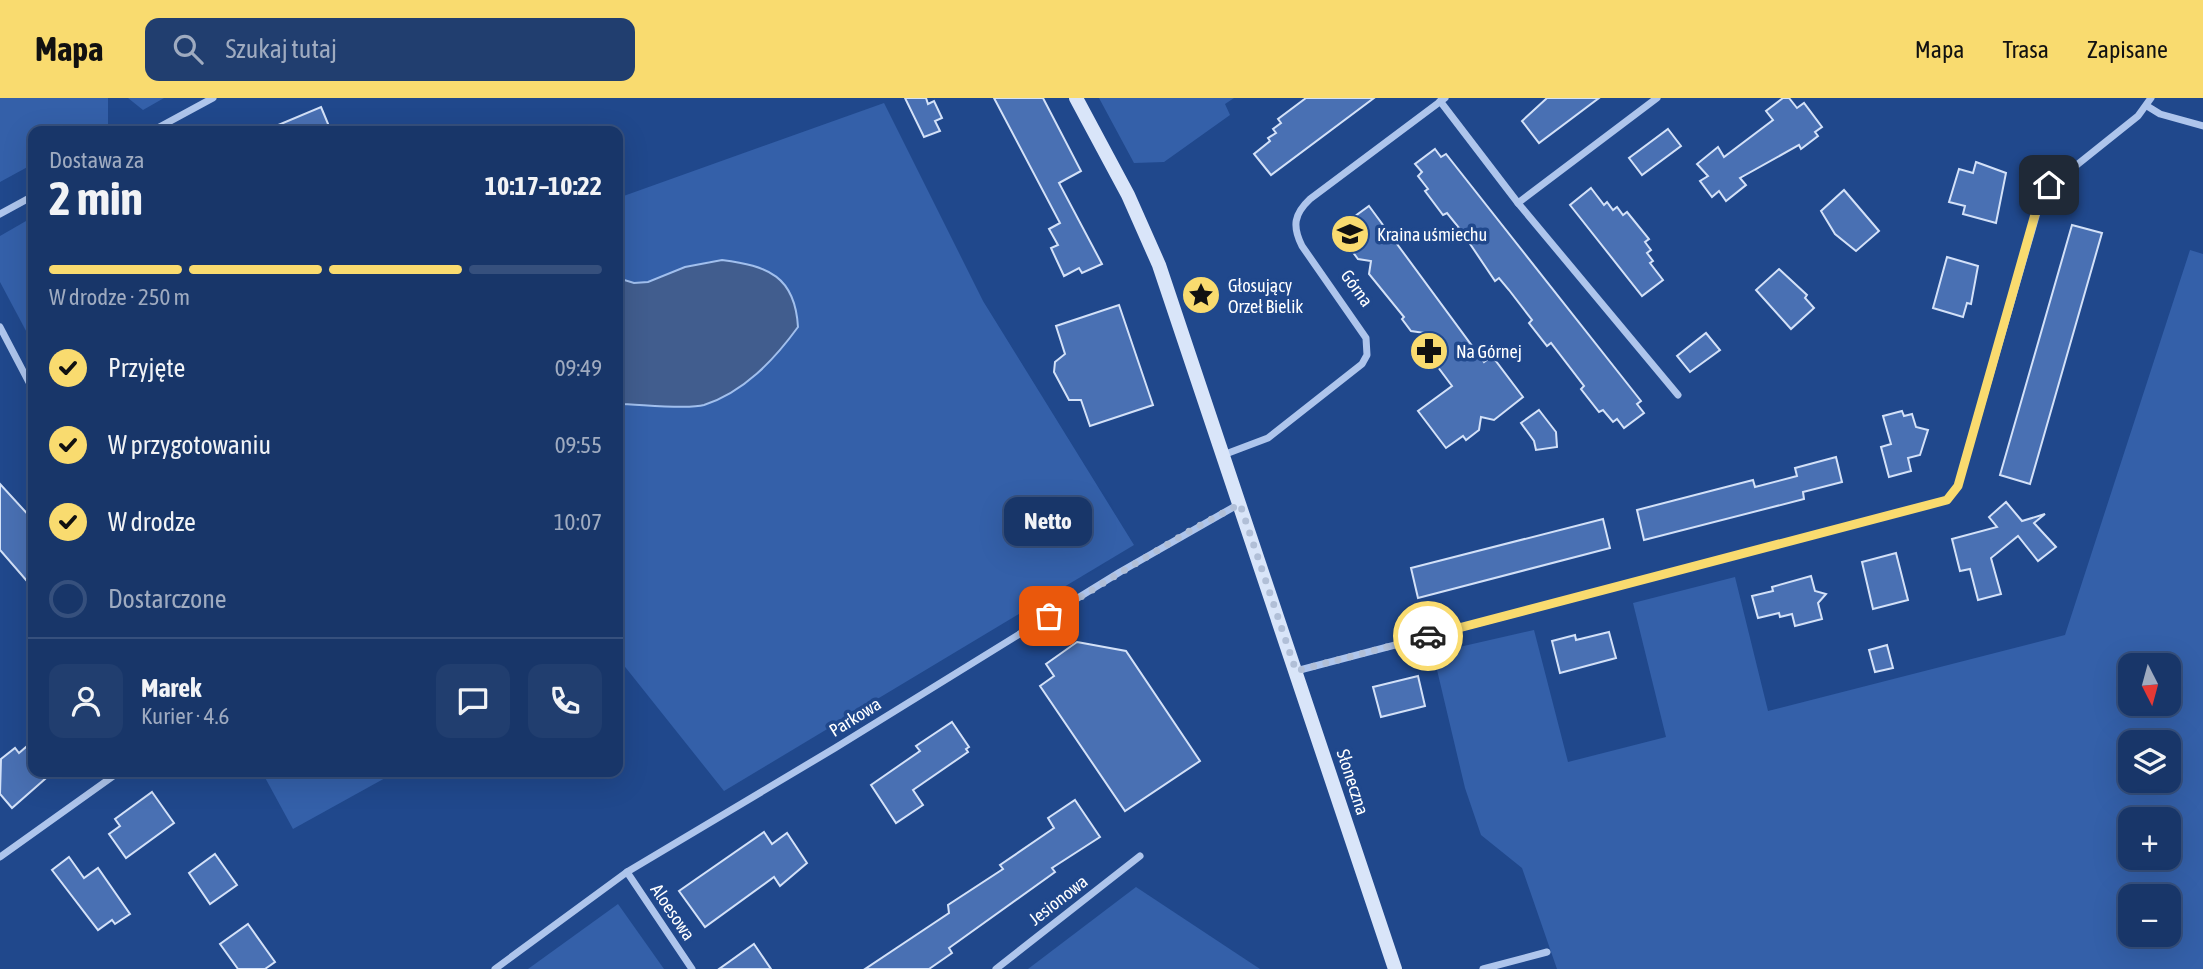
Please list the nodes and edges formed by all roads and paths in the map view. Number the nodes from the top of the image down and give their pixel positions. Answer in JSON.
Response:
{"nodes":[{"id":1,"x":213,"y":98,"type":"edge"},
{"id":2,"x":1076,"y":98,"type":"edge"},
{"id":3,"x":1657,"y":98,"type":"edge"},
{"id":4,"x":2151,"y":98,"type":"edge"},
{"id":5,"x":1443,"y":100,"type":"edge"},
{"id":6,"x":2147,"y":106,"type":"junction"},
{"id":7,"x":161,"y":126,"type":"edge"},
{"id":8,"x":2203,"y":126,"type":"edge"},
{"id":9,"x":28,"y":199,"type":"edge"},
{"id":10,"x":1518,"y":203,"type":"junction"},
{"id":11,"x":0,"y":214,"type":"edge"},
{"id":12,"x":0,"y":327,"type":"edge"},
{"id":13,"x":28,"y":380,"type":"edge"},
{"id":14,"x":1678,"y":395,"type":"dead end"},
{"id":15,"x":1223,"y":455,"type":"junction"},
{"id":16,"x":1240,"y":504,"type":"junction"},
{"id":17,"x":1296,"y":671,"type":"junction"},
{"id":18,"x":112,"y":777,"type":"edge"},
{"id":19,"x":1140,"y":856,"type":"dead end"},
{"id":20,"x":0,"y":857,"type":"edge"},
{"id":21,"x":627,"y":872,"type":"junction"},
{"id":22,"x":1547,"y":952,"type":"dead end"},
{"id":23,"x":495,"y":969,"type":"edge"},
{"id":24,"x":692,"y":969,"type":"edge"},
{"id":25,"x":996,"y":969,"type":"edge"},
{"id":26,"x":1395,"y":969,"type":"edge"},
{"id":27,"x":1482,"y":969,"type":"edge"}],
"edges":[{"from":1,"to":7,"type":"street"},
{"from":2,"to":15,"type":"street"},
{"from":3,"to":10,"type":"street"},
{"from":4,"to":6,"type":"street"},
{"from":5,"to":10,"type":"street","name":"Górna"},
{"from":5,"to":15,"type":"street","name":"Górna"},
{"from":6,"to":8,"type":"street"},
{"from":6,"to":17,"type":"street"},
{"from":9,"to":11,"type":"street"},
{"from":10,"to":14,"type":"street","name":"Górna"},
{"from":12,"to":13,"type":"street"},
{"from":15,"to":16,"type":"street"},
{"from":16,"to":17,"type":"street","name":"Słoneczna"},
{"from":16,"to":21,"type":"street","name":"Parkowa"},
{"from":17,"to":26,"type":"street","name":"Słoneczna"},
{"from":18,"to":20,"type":"street"},
{"from":19,"to":25,"type":"street","name":"Jesionowa"},
{"from":21,"to":23,"type":"street","name":"Parkowa"},
{"from":21,"to":24,"type":"street","name":"Aloesowa"},
{"from":22,"to":27,"type":"street"}]}
